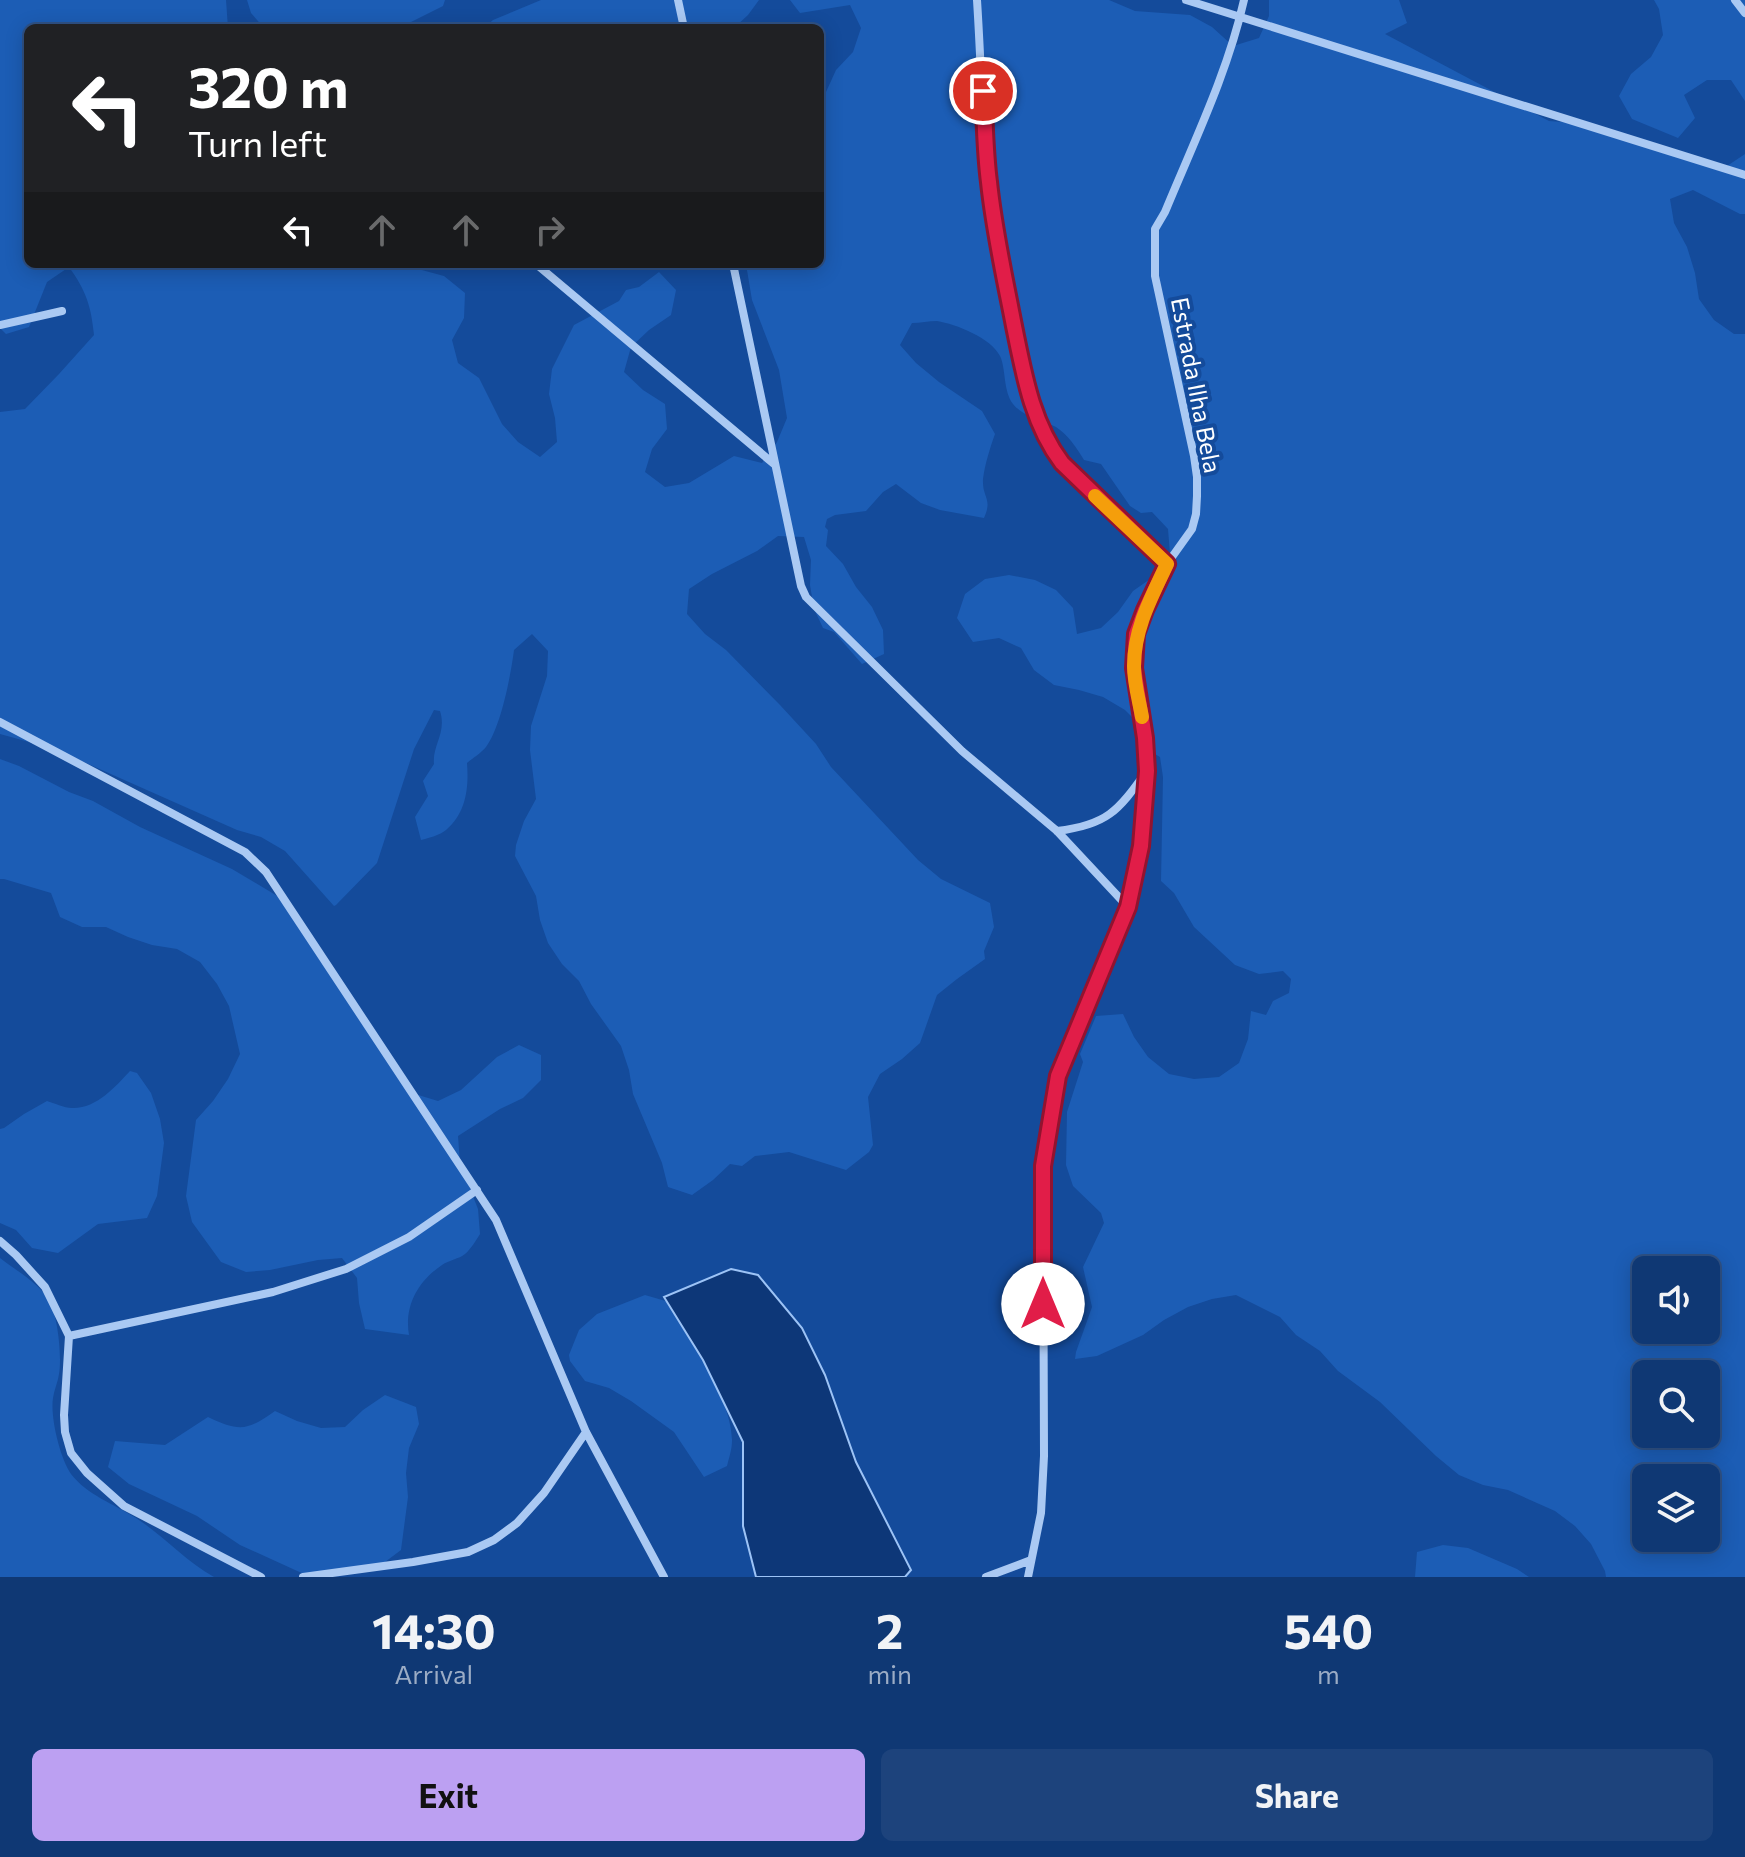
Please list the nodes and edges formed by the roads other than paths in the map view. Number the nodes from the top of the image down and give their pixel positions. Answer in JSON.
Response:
{"nodes":[{"id":1,"x":678,"y":0,"type":"edge"},
{"id":2,"x":977,"y":0,"type":"edge"},
{"id":3,"x":1186,"y":0,"type":"edge"},
{"id":4,"x":1244,"y":0,"type":"edge"},
{"id":5,"x":1735,"y":0,"type":"edge"},
{"id":6,"x":1745,"y":13,"type":"edge"},
{"id":7,"x":1240,"y":18,"type":"junction"},
{"id":8,"x":683,"y":24,"type":"edge"},
{"id":9,"x":1745,"y":175,"type":"edge"},
{"id":10,"x":541,"y":268,"type":"edge"},
{"id":11,"x":734,"y":268,"type":"edge"},
{"id":12,"x":62,"y":311,"type":"dead end"},
{"id":13,"x":0,"y":325,"type":"edge"},
{"id":14,"x":775,"y":465,"type":"junction"},
{"id":15,"x":1167,"y":564,"type":"junction"},
{"id":16,"x":0,"y":722,"type":"edge"},
{"id":17,"x":1147,"y":771,"type":"junction"},
{"id":18,"x":1057,"y":831,"type":"junction"},
{"id":19,"x":1128,"y":907,"type":"junction"},
{"id":20,"x":477,"y":1190,"type":"junction"},
{"id":21,"x":0,"y":1241,"type":"edge"},
{"id":22,"x":69,"y":1336,"type":"junction"},
{"id":23,"x":586,"y":1432,"type":"junction"},
{"id":24,"x":1031,"y":1560,"type":"junction"},
{"id":25,"x":261,"y":1577,"type":"edge"},
{"id":26,"x":303,"y":1577,"type":"edge"},
{"id":27,"x":664,"y":1577,"type":"edge"},
{"id":28,"x":986,"y":1577,"type":"edge"},
{"id":29,"x":1028,"y":1577,"type":"edge"}],
"edges":[{"from":1,"to":8,"type":"street"},
{"from":2,"to":15,"type":"street"},
{"from":3,"to":7,"type":"street"},
{"from":4,"to":7,"type":"street","name":"Estrada Ilha Bela"},
{"from":5,"to":6,"type":"street"},
{"from":7,"to":9,"type":"street"},
{"from":7,"to":15,"type":"street","name":"Estrada Ilha Bela"},
{"from":10,"to":14,"type":"street"},
{"from":11,"to":14,"type":"street"},
{"from":12,"to":13,"type":"street"},
{"from":14,"to":18,"type":"street"},
{"from":15,"to":17,"type":"street","name":"Estrada Ilha Bela"},
{"from":16,"to":20,"type":"street"},
{"from":17,"to":18,"type":"street"},
{"from":17,"to":19,"type":"street","name":"Estrada Ilha Bela"},
{"from":18,"to":19,"type":"street"},
{"from":19,"to":24,"type":"street","name":"Estrada Ilha Bela"},
{"from":20,"to":22,"type":"street"},
{"from":20,"to":23,"type":"street"},
{"from":21,"to":22,"type":"street"},
{"from":22,"to":25,"type":"street"},
{"from":23,"to":26,"type":"street"},
{"from":23,"to":27,"type":"street"},
{"from":24,"to":28,"type":"street"},
{"from":24,"to":29,"type":"street","name":"Estrada Ilha Bela"}]}
